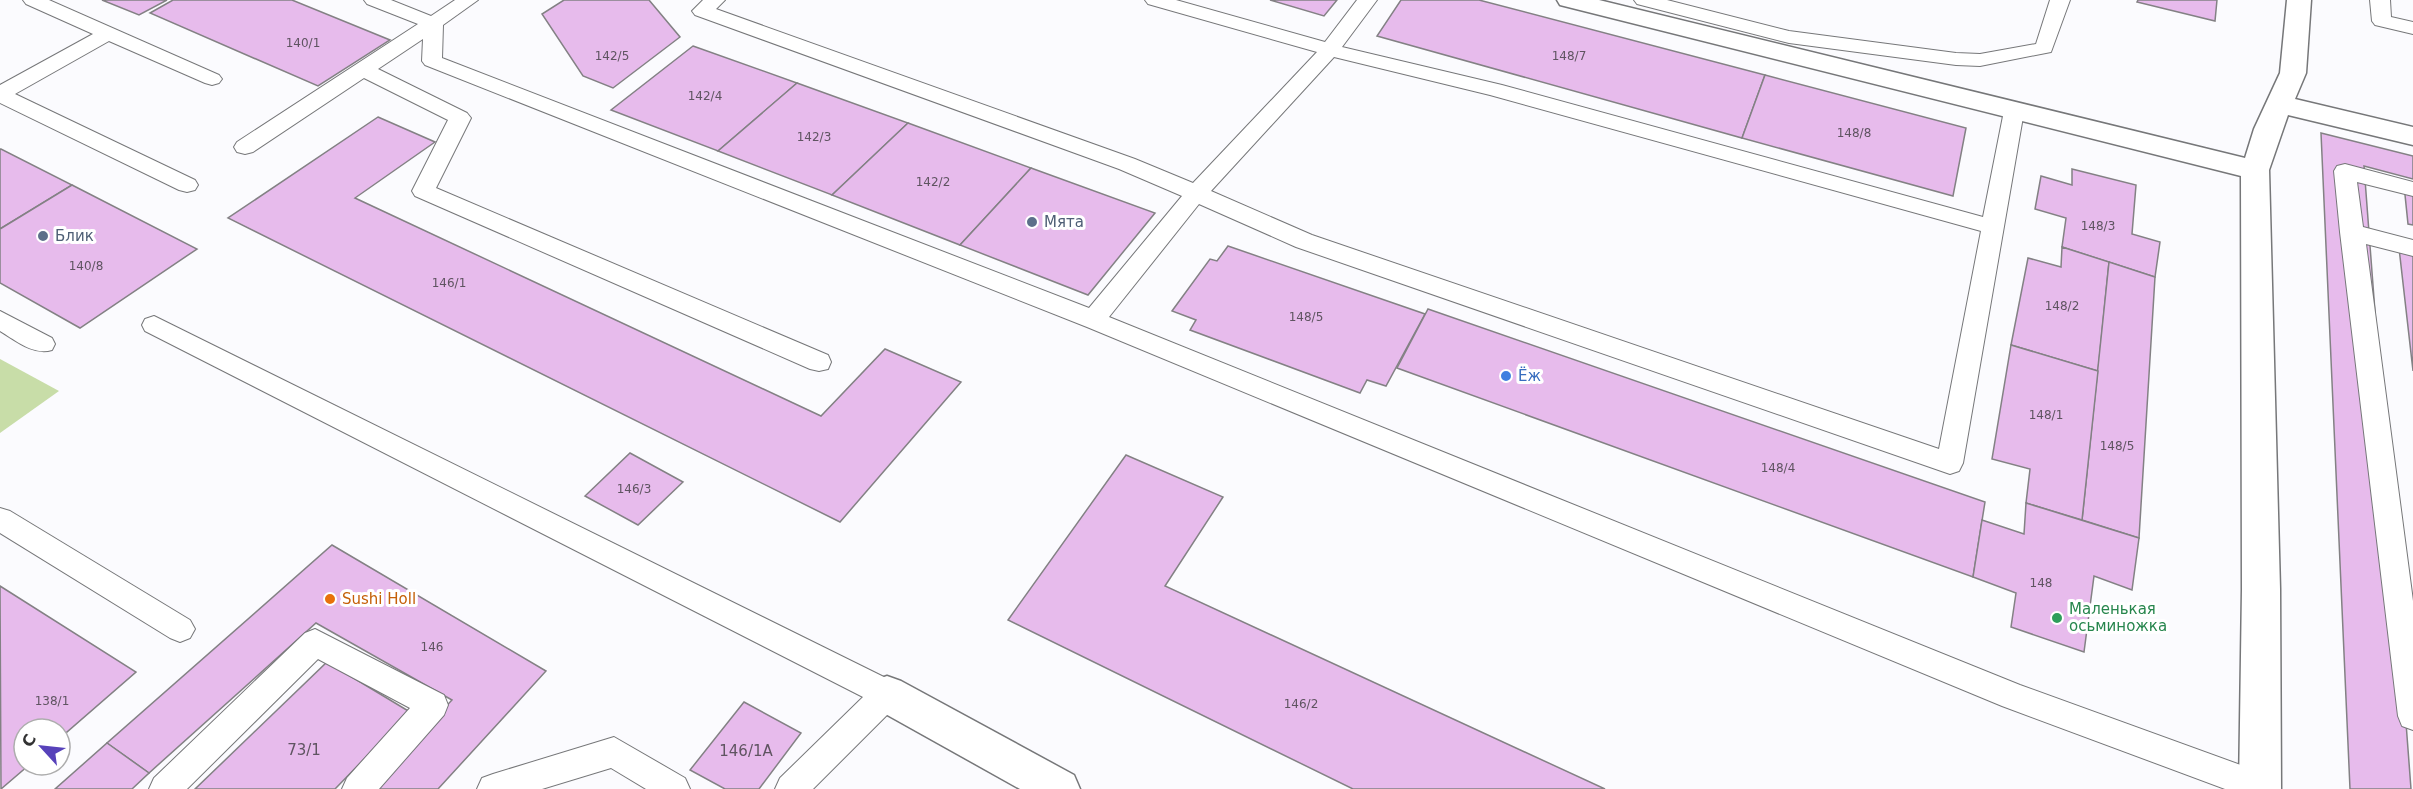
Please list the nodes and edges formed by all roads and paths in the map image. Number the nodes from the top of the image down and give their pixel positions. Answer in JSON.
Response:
{"nodes":[{"id":1,"x":33,"y":0,"type":"edge"},
{"id":2,"x":374,"y":0,"type":"edge"},
{"id":3,"x":468,"y":0,"type":"edge"},
{"id":4,"x":715,"y":0,"type":"edge"},
{"id":5,"x":1155,"y":0,"type":"edge"},
{"id":6,"x":1367,"y":0,"type":"edge"},
{"id":7,"x":1569,"y":0,"type":"edge"},
{"id":8,"x":1644,"y":0,"type":"edge"},
{"id":9,"x":2060,"y":0,"type":"edge"},
{"id":10,"x":2300,"y":0,"type":"edge"},
{"id":11,"x":2380,"y":0,"type":"edge"},
{"id":12,"x":433,"y":23,"type":"junction"},
{"id":13,"x":2413,"y":28,"type":"edge"},
{"id":14,"x":109,"y":33,"type":"junction"},
{"id":15,"x":1330,"y":50,"type":"junction"},
{"id":16,"x":363,"y":69,"type":"junction"},
{"id":17,"x":212,"y":79,"type":"dead end"},
{"id":18,"x":0,"y":94,"type":"edge"},
{"id":19,"x":2279,"y":104,"type":"junction"},
{"id":20,"x":2013,"y":111,"type":"junction"},
{"id":21,"x":2413,"y":136,"type":"edge"},
{"id":22,"x":244,"y":147,"type":"dead end"},
{"id":23,"x":2255,"y":170,"type":"junction"},
{"id":24,"x":187,"y":185,"type":"dead end"},
{"id":25,"x":2413,"y":189,"type":"edge"},
{"id":26,"x":1196,"y":193,"type":"junction"},
{"id":27,"x":1993,"y":227,"type":"junction"},
{"id":28,"x":2351,"y":232,"type":"junction"},
{"id":29,"x":2413,"y":248,"type":"edge"},
{"id":30,"x":1076,"y":313,"type":"junction"},
{"id":31,"x":0,"y":320,"type":"edge"},
{"id":32,"x":154,"y":325,"type":"dead end"},
{"id":33,"x":43,"y":344,"type":"dead end"},
{"id":34,"x":819,"y":362,"type":"dead end"},
{"id":35,"x":0,"y":519,"type":"edge"},
{"id":36,"x":180,"y":629,"type":"dead end"},
{"id":37,"x":887,"y":694,"type":"junction"},
{"id":38,"x":2413,"y":716,"type":"edge"},
{"id":39,"x":2260,"y":788,"type":"edge"},
{"id":40,"x":165,"y":789,"type":"edge"},
{"id":41,"x":358,"y":789,"type":"edge"},
{"id":42,"x":494,"y":789,"type":"edge"},
{"id":43,"x":674,"y":789,"type":"edge"},
{"id":44,"x":791,"y":789,"type":"edge"},
{"id":45,"x":1059,"y":789,"type":"edge"}],
"edges":[{"from":1,"to":14,"type":"lane"},
{"from":2,"to":12,"type":"lane"},
{"from":3,"to":12,"type":"lane"},
{"from":4,"to":26,"type":"lane"},
{"from":5,"to":15,"type":"lane"},
{"from":6,"to":15,"type":"lane"},
{"from":7,"to":20,"type":"street"},
{"from":8,"to":9,"type":"lane"},
{"from":10,"to":19,"type":"street"},
{"from":11,"to":13,"type":"lane"},
{"from":12,"to":16,"type":"lane"},
{"from":12,"to":30,"type":"lane"},
{"from":14,"to":17,"type":"lane"},
{"from":14,"to":18,"type":"lane"},
{"from":15,"to":26,"type":"lane"},
{"from":15,"to":27,"type":"lane"},
{"from":16,"to":22,"type":"lane"},
{"from":16,"to":34,"type":"lane"},
{"from":18,"to":24,"type":"lane"},
{"from":19,"to":21,"type":"street"},
{"from":19,"to":23,"type":"street"},
{"from":20,"to":23,"type":"street"},
{"from":20,"to":27,"type":"lane"},
{"from":23,"to":39,"type":"street"},
{"from":25,"to":28,"type":"lane"},
{"from":26,"to":27,"type":"lane"},
{"from":26,"to":30,"type":"lane"},
{"from":28,"to":29,"type":"lane"},
{"from":28,"to":38,"type":"lane"},
{"from":30,"to":39,"type":"lane"},
{"from":31,"to":33,"type":"lane"},
{"from":32,"to":37,"type":"lane"},
{"from":35,"to":36,"type":"lane"},
{"from":37,"to":44,"type":"lane"},
{"from":37,"to":45,"type":"street"},
{"from":40,"to":41,"type":"lane"},
{"from":42,"to":43,"type":"lane"}]}
